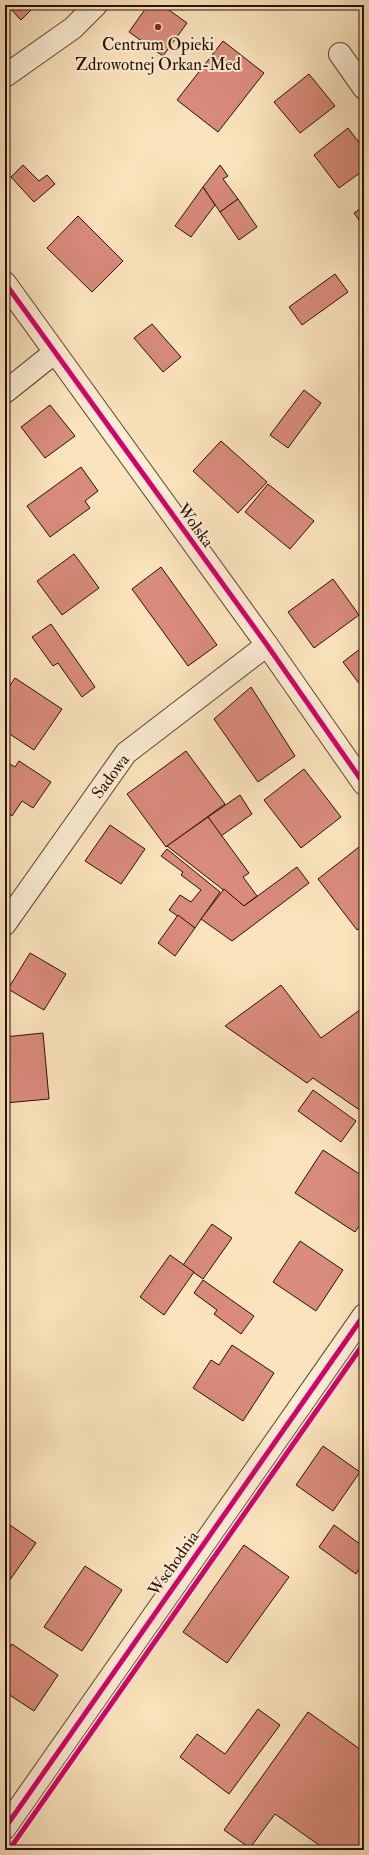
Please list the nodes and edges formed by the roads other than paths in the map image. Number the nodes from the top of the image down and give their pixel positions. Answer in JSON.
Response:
{"nodes":[{"id":1,"x":96,"y":5,"type":"edge"},
{"id":2,"x":340,"y":54,"type":"dead end"},
{"id":3,"x":5,"y":76,"type":"edge"},
{"id":4,"x":364,"y":88,"type":"edge"},
{"id":5,"x":5,"y":283,"type":"edge"},
{"id":6,"x":54,"y":353,"type":"junction"},
{"id":7,"x":5,"y":392,"type":"edge"},
{"id":8,"x":267,"y":645,"type":"junction"},
{"id":9,"x":364,"y":784,"type":"edge"},
{"id":10,"x":5,"y":924,"type":"edge"},
{"id":11,"x":364,"y":1314,"type":"edge"},
{"id":12,"x":5,"y":1828,"type":"edge"}],
"edges":[{"from":1,"to":3,"type":"street"},
{"from":2,"to":4,"type":"street"},
{"from":5,"to":6,"type":"street","name":"Wolska"},
{"from":6,"to":7,"type":"street"},
{"from":6,"to":8,"type":"street","name":"Wolska"},
{"from":8,"to":9,"type":"street","name":"Wolska"},
{"from":8,"to":10,"type":"street","name":"Sadowa"},
{"from":11,"to":12,"type":"street","name":"Wschodnia"}]}
